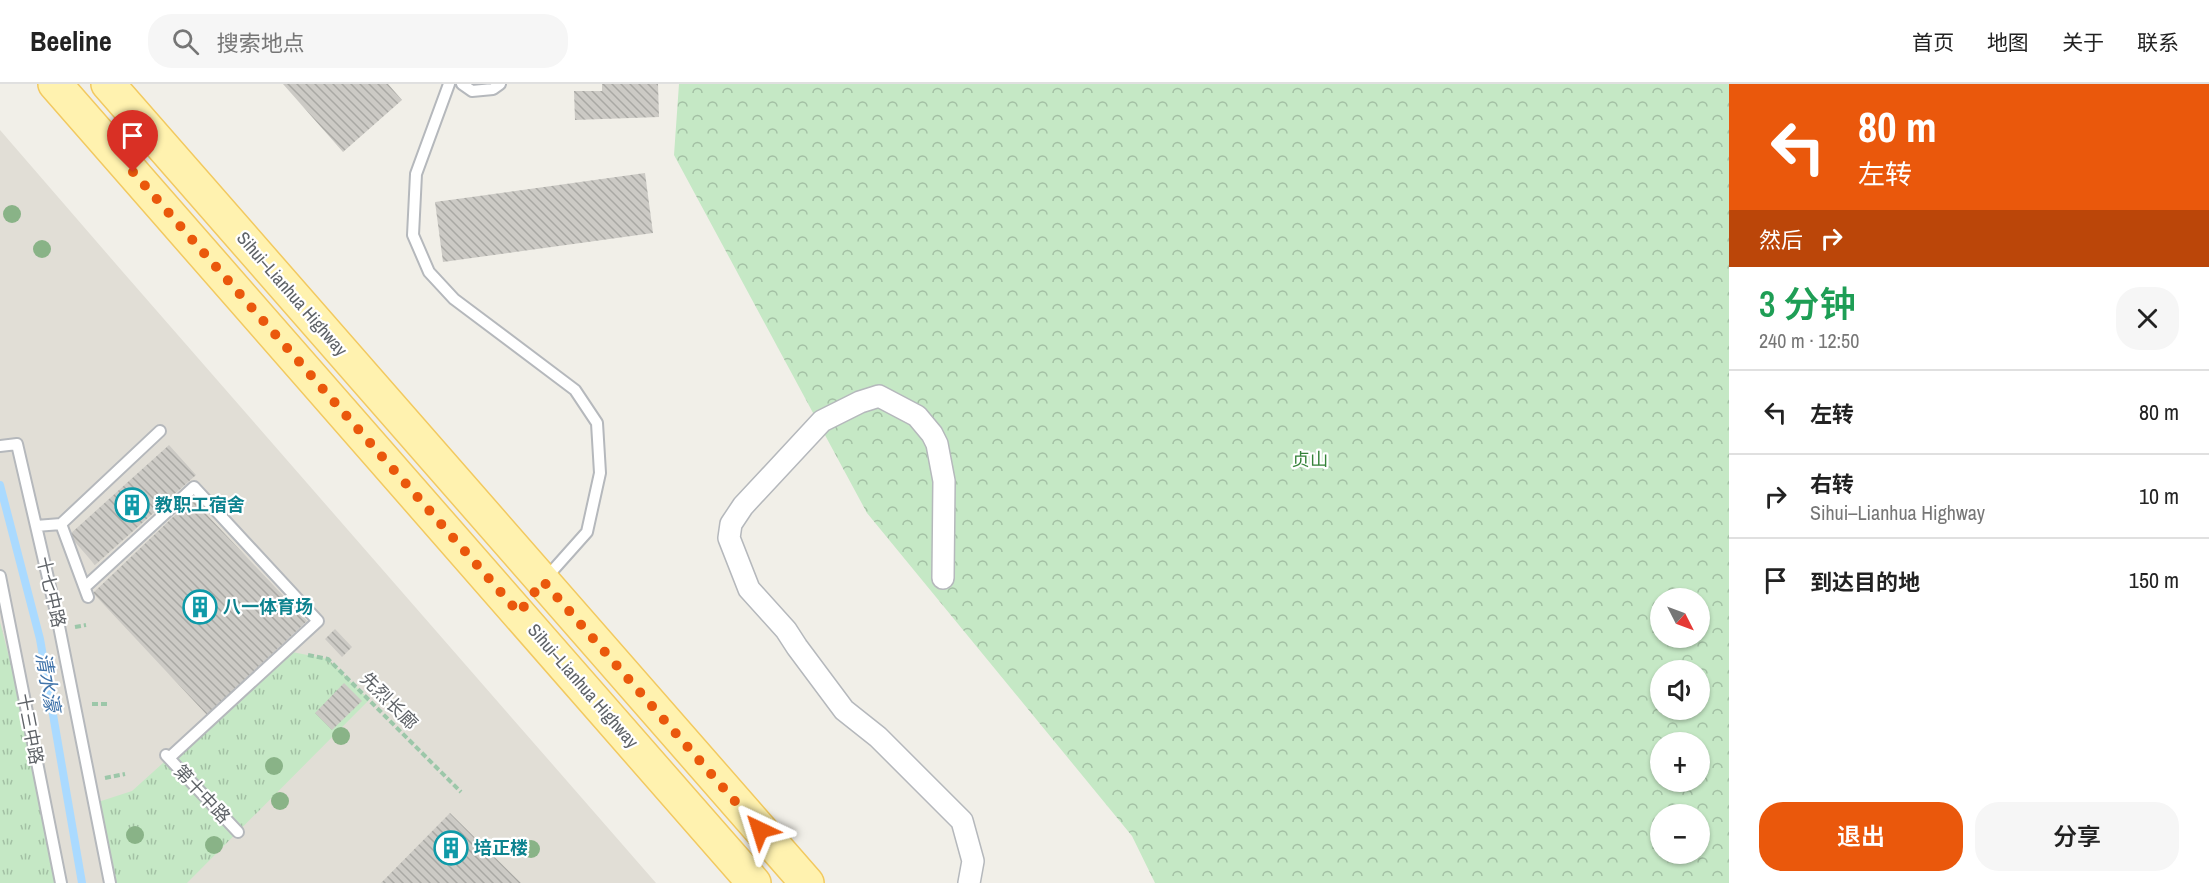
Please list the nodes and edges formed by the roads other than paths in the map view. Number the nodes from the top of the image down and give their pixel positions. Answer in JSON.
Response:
{"nodes":[{"id":1,"x":55,"y":84,"type":"edge"},
{"id":2,"x":108,"y":84,"type":"edge"},
{"id":3,"x":449,"y":84,"type":"edge"},
{"id":4,"x":462,"y":84,"type":"edge"},
{"id":5,"x":500,"y":84,"type":"edge"},
{"id":6,"x":160,"y":431,"type":"dead end"},
{"id":7,"x":8,"y":445,"type":"edge"},
{"id":8,"x":61,"y":524,"type":"junction"},
{"id":9,"x":36,"y":526,"type":"junction"},
{"id":10,"x":0,"y":576,"type":"edge"},
{"id":11,"x":943,"y":578,"type":"dead end"},
{"id":12,"x":543,"y":581,"type":"junction"},
{"id":13,"x":519,"y":613,"type":"junction"},
{"id":14,"x":238,"y":832,"type":"dead end"},
{"id":15,"x":61,"y":883,"type":"edge"},
{"id":16,"x":110,"y":883,"type":"edge"},
{"id":17,"x":754,"y":883,"type":"edge"},
{"id":18,"x":807,"y":883,"type":"edge"},
{"id":19,"x":969,"y":883,"type":"edge"}],
"edges":[{"from":1,"to":13,"type":"main road","name":"Sihui–Lianhua Highway"},
{"from":2,"to":12,"type":"main road","name":"Sihui–Lianhua Highway"},
{"from":3,"to":12,"type":"lane"},
{"from":4,"to":5,"type":"lane"},
{"from":6,"to":8,"type":"lane"},
{"from":7,"to":9,"type":"lane","name":"十七中路"},
{"from":8,"to":9,"type":"lane"},
{"from":8,"to":14,"type":"lane","name":"第十中路"},
{"from":9,"to":16,"type":"lane","name":"十七中路"},
{"from":10,"to":15,"type":"lane","name":"十三中路"},
{"from":11,"to":19,"type":"street"},
{"from":12,"to":13,"type":"main road"},
{"from":12,"to":18,"type":"main road","name":"Sihui–Lianhua Highway"},
{"from":13,"to":17,"type":"main road","name":"Sihui–Lianhua Highway"}]}
